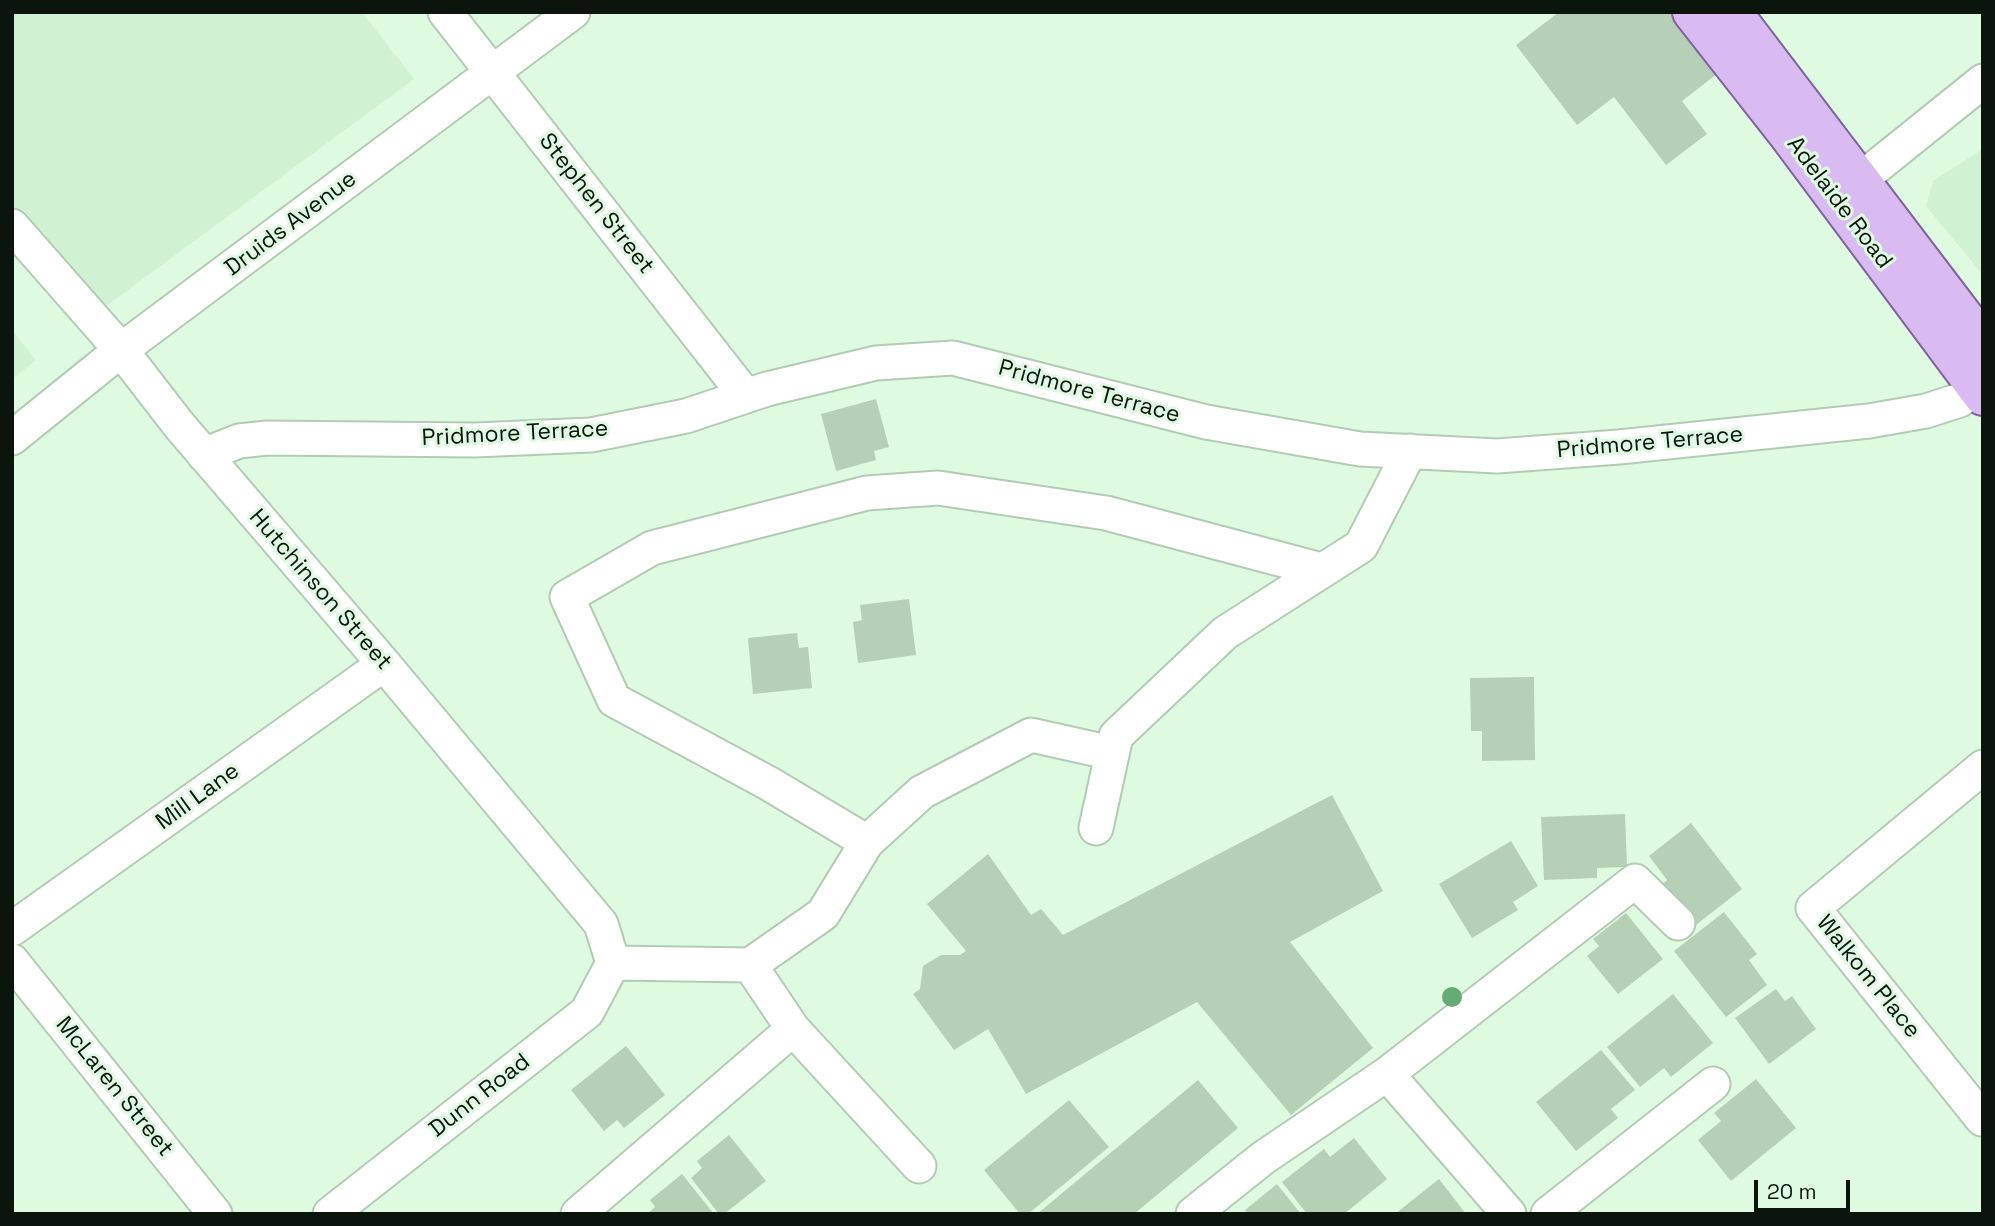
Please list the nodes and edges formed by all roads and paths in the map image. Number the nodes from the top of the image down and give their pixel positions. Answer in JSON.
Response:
{"nodes":[{"id":1,"x":445,"y":12,"type":"edge"},
{"id":2,"x":573,"y":12,"type":"edge"},
{"id":3,"x":1692,"y":12,"type":"edge"},
{"id":4,"x":1732,"y":12,"type":"edge"},
{"id":5,"x":493,"y":74,"type":"junction"},
{"id":6,"x":1983,"y":81,"type":"edge"},
{"id":7,"x":1848,"y":190,"type":"junction"},
{"id":8,"x":12,"y":226,"type":"edge"},
{"id":9,"x":1983,"y":342,"type":"edge"},
{"id":10,"x":121,"y":350,"type":"junction"},
{"id":11,"x":1980,"y":392,"type":"edge"},
{"id":12,"x":747,"y":396,"type":"junction"},
{"id":13,"x":12,"y":438,"type":"edge"},
{"id":14,"x":1409,"y":451,"type":"junction"},
{"id":15,"x":204,"y":454,"type":"junction"},
{"id":16,"x":1321,"y":570,"type":"junction"},
{"id":17,"x":384,"y":664,"type":"junction"},
{"id":18,"x":1112,"y":753,"type":"junction"},
{"id":19,"x":1983,"y":767,"type":"edge"},
{"id":20,"x":1096,"y":828,"type":"dead end"},
{"id":21,"x":867,"y":842,"type":"junction"},
{"id":22,"x":1678,"y":923,"type":"dead end"},
{"id":23,"x":12,"y":929,"type":"edge"},
{"id":24,"x":12,"y":961,"type":"edge"},
{"id":25,"x":613,"y":962,"type":"junction"},
{"id":26,"x":750,"y":965,"type":"junction"},
{"id":27,"x":793,"y":1028,"type":"junction"},
{"id":28,"x":1387,"y":1074,"type":"junction"},
{"id":29,"x":1713,"y":1084,"type":"dead end"},
{"id":30,"x":1982,"y":1119,"type":"edge"},
{"id":31,"x":919,"y":1166,"type":"dead end"},
{"id":32,"x":215,"y":1214,"type":"edge"},
{"id":33,"x":330,"y":1214,"type":"edge"},
{"id":34,"x":578,"y":1214,"type":"edge"},
{"id":35,"x":1193,"y":1214,"type":"edge"},
{"id":36,"x":1508,"y":1214,"type":"edge"},
{"id":37,"x":1548,"y":1214,"type":"edge"}],
"edges":[{"from":1,"to":5,"type":"street","name":"Stephen Street"},
{"from":2,"to":5,"type":"street","name":"Druids Avenue"},
{"from":3,"to":7,"type":"main road","name":"Adelaide Road"},
{"from":4,"to":7,"type":"main road","name":"Adelaide Road"},
{"from":5,"to":10,"type":"street","name":"Druids Avenue"},
{"from":5,"to":12,"type":"street","name":"Stephen Street"},
{"from":6,"to":7,"type":"street"},
{"from":7,"to":9,"type":"main road","name":"Adelaide Road"},
{"from":7,"to":11,"type":"main road","name":"Adelaide Road"},
{"from":8,"to":10,"type":"street","name":"Hutchinson Street"},
{"from":10,"to":13,"type":"street","name":"Druids Avenue"},
{"from":10,"to":15,"type":"street","name":"Hutchinson Street"},
{"from":11,"to":14,"type":"street","name":"Pridmore Terrace"},
{"from":12,"to":14,"type":"street","name":"Pridmore Terrace"},
{"from":12,"to":15,"type":"street","name":"Pridmore Terrace"},
{"from":14,"to":16,"type":"street"},
{"from":15,"to":17,"type":"street","name":"Hutchinson Street"},
{"from":16,"to":18,"type":"street"},
{"from":16,"to":21,"type":"street"},
{"from":17,"to":23,"type":"street","name":"Mill Lane"},
{"from":17,"to":25,"type":"street","name":"Hutchinson Street"},
{"from":18,"to":20,"type":"street"},
{"from":18,"to":21,"type":"street"},
{"from":19,"to":30,"type":"street","name":"Walkom Place"},
{"from":21,"to":26,"type":"street"},
{"from":22,"to":28,"type":"street"},
{"from":24,"to":32,"type":"street","name":"McLaren Street"},
{"from":25,"to":26,"type":"street"},
{"from":25,"to":33,"type":"street","name":"Dunn Road"},
{"from":26,"to":27,"type":"street"},
{"from":27,"to":31,"type":"street"},
{"from":27,"to":34,"type":"street"},
{"from":28,"to":35,"type":"street"},
{"from":28,"to":36,"type":"street"},
{"from":29,"to":37,"type":"street"}]}
